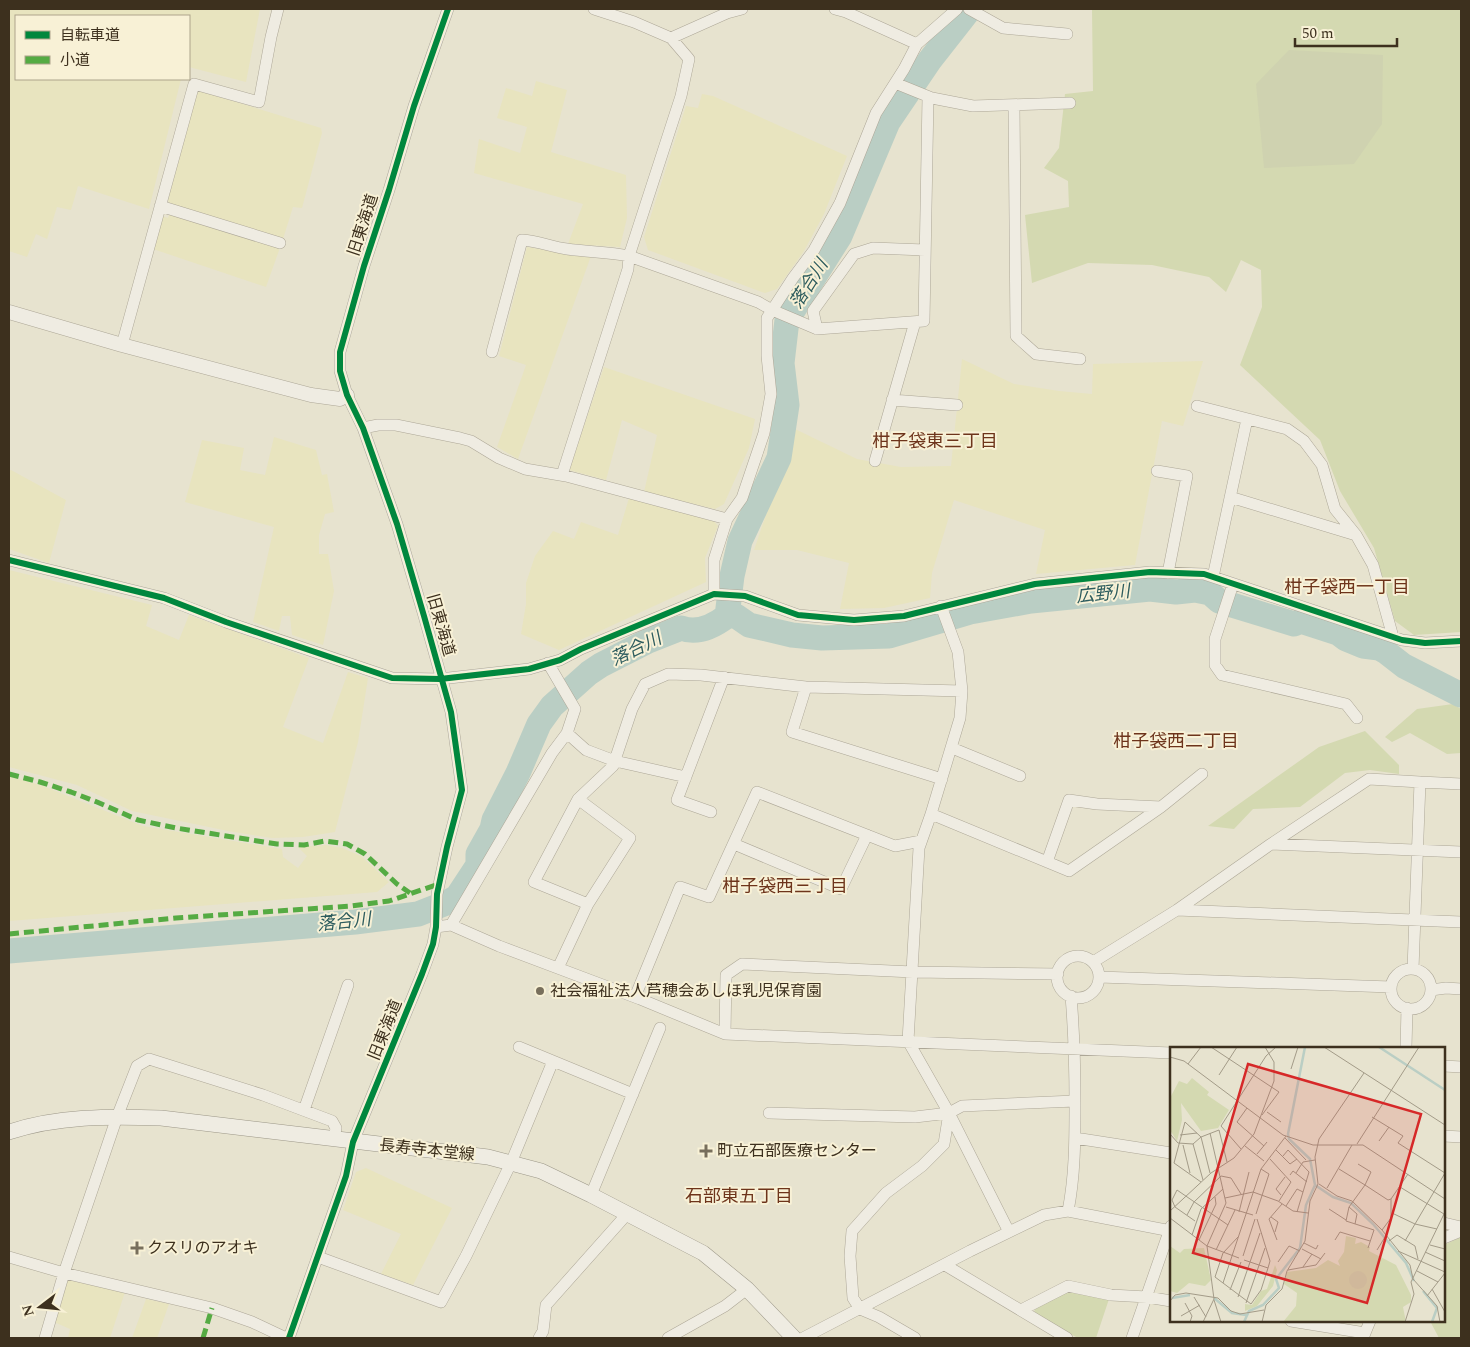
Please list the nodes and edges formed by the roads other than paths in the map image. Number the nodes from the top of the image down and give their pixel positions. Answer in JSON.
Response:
{"nodes":[{"id":1,"x":278,"y":9,"type":"edge"},
{"id":2,"x":448,"y":9,"type":"edge"},
{"id":3,"x":594,"y":9,"type":"edge"},
{"id":4,"x":742,"y":9,"type":"edge"},
{"id":5,"x":835,"y":9,"type":"edge"},
{"id":6,"x":957,"y":9,"type":"edge"},
{"id":7,"x":972,"y":11,"type":"edge"},
{"id":8,"x":1067,"y":34,"type":"dead end"},
{"id":9,"x":671,"y":38,"type":"junction"},
{"id":10,"x":917,"y":44,"type":"junction"},
{"id":11,"x":895,"y":83,"type":"junction"},
{"id":12,"x":928,"y":97,"type":"junction"},
{"id":13,"x":1070,"y":103,"type":"dead end"},
{"id":14,"x":1014,"y":105,"type":"junction"},
{"id":15,"x":160,"y":206,"type":"junction"},
{"id":16,"x":280,"y":243,"type":"dead end"},
{"id":17,"x":925,"y":250,"type":"junction"},
{"id":18,"x":629,"y":256,"type":"junction"},
{"id":19,"x":772,"y":310,"type":"junction"},
{"id":20,"x":9,"y":312,"type":"edge"},
{"id":21,"x":915,"y":322,"type":"junction"},
{"id":22,"x":817,"y":329,"type":"junction"},
{"id":23,"x":122,"y":345,"type":"junction"},
{"id":24,"x":492,"y":352,"type":"dead end"},
{"id":25,"x":1080,"y":359,"type":"dead end"},
{"id":26,"x":347,"y":396,"type":"junction"},
{"id":27,"x":892,"y":400,"type":"junction"},
{"id":28,"x":957,"y":405,"type":"dead end"},
{"id":29,"x":1196,"y":406,"type":"dead end"},
{"id":30,"x":1248,"y":418,"type":"junction"},
{"id":31,"x":363,"y":428,"type":"junction"},
{"id":32,"x":875,"y":461,"type":"dead end"},
{"id":33,"x":1157,"y":471,"type":"dead end"},
{"id":34,"x":562,"y":475,"type":"junction"},
{"id":35,"x":1230,"y":497,"type":"junction"},
{"id":36,"x":727,"y":519,"type":"junction"},
{"id":37,"x":1356,"y":535,"type":"junction"},
{"id":38,"x":9,"y":560,"type":"edge"},
{"id":39,"x":1168,"y":572,"type":"junction"},
{"id":40,"x":1213,"y":577,"type":"junction"},
{"id":41,"x":1233,"y":584,"type":"junction"},
{"id":42,"x":714,"y":594,"type":"junction"},
{"id":43,"x":941,"y":606,"type":"junction"},
{"id":44,"x":1393,"y":637,"type":"junction"},
{"id":45,"x":1461,"y":640,"type":"edge"},
{"id":46,"x":548,"y":663,"type":"junction"},
{"id":47,"x":724,"y":677,"type":"junction"},
{"id":48,"x":440,"y":679,"type":"junction"},
{"id":49,"x":806,"y":687,"type":"junction"},
{"id":50,"x":962,"y":691,"type":"junction"},
{"id":51,"x":1358,"y":718,"type":"dead end"},
{"id":52,"x":567,"y":733,"type":"junction"},
{"id":53,"x":952,"y":748,"type":"junction"},
{"id":54,"x":615,"y":761,"type":"junction"},
{"id":55,"x":1202,"y":774,"type":"dead end"},
{"id":56,"x":1020,"y":776,"type":"dead end"},
{"id":57,"x":686,"y":777,"type":"junction"},
{"id":58,"x":942,"y":779,"type":"junction"},
{"id":59,"x":1420,"y":782,"type":"junction"},
{"id":60,"x":1461,"y":784,"type":"edge"},
{"id":61,"x":578,"y":800,"type":"junction"},
{"id":62,"x":1161,"y":806,"type":"junction"},
{"id":63,"x":711,"y":812,"type":"dead end"},
{"id":64,"x":932,"y":814,"type":"junction"},
{"id":65,"x":866,"y":835,"type":"junction"},
{"id":66,"x":921,"y":841,"type":"junction"},
{"id":67,"x":734,"y":844,"type":"junction"},
{"id":68,"x":1271,"y":844,"type":"junction"},
{"id":69,"x":1418,"y":849,"type":"junction"},
{"id":70,"x":1461,"y":852,"type":"edge"},
{"id":71,"x":1047,"y":862,"type":"junction"},
{"id":72,"x":588,"y":904,"type":"junction"},
{"id":73,"x":1177,"y":910,"type":"junction"},
{"id":74,"x":1414,"y":919,"type":"junction"},
{"id":75,"x":1461,"y":922,"type":"edge"},
{"id":76,"x":436,"y":923,"type":"junction"},
{"id":77,"x":451,"y":925,"type":"junction"},
{"id":78,"x":1093,"y":962,"type":"junction"},
{"id":79,"x":558,"y":968,"type":"junction"},
{"id":80,"x":1413,"y":969,"type":"junction"},
{"id":81,"x":913,"y":972,"type":"junction"},
{"id":82,"x":1058,"y":974,"type":"junction"},
{"id":83,"x":1099,"y":977,"type":"junction"},
{"id":84,"x":348,"y":985,"type":"dead end"},
{"id":85,"x":1390,"y":987,"type":"junction"},
{"id":86,"x":1461,"y":989,"type":"edge"},
{"id":87,"x":1430,"y":990,"type":"junction"},
{"id":88,"x":1071,"y":996,"type":"junction"},
{"id":89,"x":635,"y":997,"type":"junction"},
{"id":90,"x":1407,"y":1008,"type":"junction"},
{"id":91,"x":660,"y":1028,"type":"dead end"},
{"id":92,"x":725,"y":1034,"type":"junction"},
{"id":93,"x":908,"y":1041,"type":"junction"},
{"id":94,"x":519,"y":1046,"type":"dead end"},
{"id":95,"x":1406,"y":1047,"type":"edge"},
{"id":96,"x":1075,"y":1049,"type":"junction"},
{"id":97,"x":1170,"y":1054,"type":"edge"},
{"id":98,"x":554,"y":1061,"type":"junction"},
{"id":99,"x":1445,"y":1066,"type":"edge"},
{"id":100,"x":1461,"y":1067,"type":"edge"},
{"id":101,"x":633,"y":1094,"type":"junction"},
{"id":102,"x":1075,"y":1101,"type":"junction"},
{"id":103,"x":304,"y":1110,"type":"junction"},
{"id":104,"x":769,"y":1113,"type":"dead end"},
{"id":105,"x":949,"y":1114,"type":"junction"},
{"id":106,"x":117,"y":1116,"type":"junction"},
{"id":107,"x":9,"y":1132,"type":"edge"},
{"id":108,"x":1445,"y":1136,"type":"edge"},
{"id":109,"x":1461,"y":1137,"type":"edge"},
{"id":110,"x":1075,"y":1138,"type":"junction"},
{"id":111,"x":334,"y":1139,"type":"junction"},
{"id":112,"x":353,"y":1142,"type":"junction"},
{"id":113,"x":1170,"y":1153,"type":"edge"},
{"id":114,"x":511,"y":1163,"type":"junction"},
{"id":115,"x":592,"y":1195,"type":"junction"},
{"id":116,"x":1068,"y":1210,"type":"junction"},
{"id":117,"x":628,"y":1213,"type":"junction"},
{"id":118,"x":1445,"y":1223,"type":"edge"},
{"id":119,"x":1170,"y":1229,"type":"edge"},
{"id":120,"x":1461,"y":1229,"type":"edge"},
{"id":121,"x":1009,"y":1232,"type":"junction"},
{"id":122,"x":1170,"y":1232,"type":"edge"},
{"id":123,"x":1445,"y":1237,"type":"edge"},
{"id":124,"x":318,"y":1256,"type":"junction"},
{"id":125,"x":9,"y":1257,"type":"edge"},
{"id":126,"x":945,"y":1265,"type":"junction"},
{"id":127,"x":64,"y":1273,"type":"junction"},
{"id":128,"x":747,"y":1290,"type":"junction"},
{"id":129,"x":1147,"y":1297,"type":"junction"},
{"id":130,"x":1170,"y":1301,"type":"edge"},
{"id":131,"x":860,"y":1309,"type":"junction"},
{"id":132,"x":1021,"y":1310,"type":"junction"},
{"id":133,"x":1296,"y":1322,"type":"edge"},
{"id":134,"x":1370,"y":1322,"type":"edge"},
{"id":135,"x":1364,"y":1336,"type":"edge"},
{"id":136,"x":45,"y":1338,"type":"edge"},
{"id":137,"x":288,"y":1338,"type":"edge"},
{"id":138,"x":539,"y":1338,"type":"edge"},
{"id":139,"x":668,"y":1338,"type":"edge"},
{"id":140,"x":794,"y":1338,"type":"edge"},
{"id":141,"x":803,"y":1338,"type":"edge"},
{"id":142,"x":915,"y":1338,"type":"edge"},
{"id":143,"x":1067,"y":1338,"type":"edge"},
{"id":144,"x":1132,"y":1338,"type":"edge"}],
"edges":[{"from":1,"to":15,"type":"street"},
{"from":2,"to":26,"type":"street","name":"旧東海道"},
{"from":3,"to":9,"type":"street"},
{"from":4,"to":9,"type":"street"},
{"from":5,"to":10,"type":"street"},
{"from":6,"to":10,"type":"street"},
{"from":7,"to":8,"type":"street"},
{"from":9,"to":18,"type":"street"},
{"from":10,"to":11,"type":"street"},
{"from":11,"to":12,"type":"street"},
{"from":11,"to":19,"type":"street"},
{"from":12,"to":14,"type":"street"},
{"from":12,"to":17,"type":"street"},
{"from":13,"to":14,"type":"street"},
{"from":14,"to":25,"type":"street"},
{"from":15,"to":16,"type":"street"},
{"from":15,"to":23,"type":"street"},
{"from":17,"to":21,"type":"street"},
{"from":17,"to":22,"type":"street"},
{"from":18,"to":19,"type":"street"},
{"from":18,"to":24,"type":"street"},
{"from":18,"to":34,"type":"street"},
{"from":19,"to":22,"type":"street"},
{"from":19,"to":36,"type":"street"},
{"from":20,"to":23,"type":"street"},
{"from":21,"to":22,"type":"street"},
{"from":21,"to":27,"type":"street"},
{"from":23,"to":26,"type":"street"},
{"from":26,"to":31,"type":"street","name":"旧東海道"},
{"from":27,"to":28,"type":"street"},
{"from":27,"to":32,"type":"street"},
{"from":29,"to":30,"type":"street"},
{"from":30,"to":35,"type":"street"},
{"from":30,"to":37,"type":"street"},
{"from":31,"to":34,"type":"street"},
{"from":31,"to":48,"type":"street","name":"旧東海道"},
{"from":33,"to":39,"type":"street"},
{"from":34,"to":36,"type":"street"},
{"from":35,"to":37,"type":"street"},
{"from":35,"to":40,"type":"street"},
{"from":36,"to":42,"type":"street"},
{"from":37,"to":44,"type":"street"},
{"from":38,"to":48,"type":"street"},
{"from":39,"to":40,"type":"street"},
{"from":39,"to":43,"type":"street"},
{"from":40,"to":41,"type":"street"},
{"from":41,"to":44,"type":"street"},
{"from":41,"to":51,"type":"street"},
{"from":42,"to":43,"type":"street"},
{"from":42,"to":46,"type":"street"},
{"from":43,"to":50,"type":"street"},
{"from":44,"to":45,"type":"street"},
{"from":46,"to":48,"type":"street"},
{"from":46,"to":52,"type":"street"},
{"from":47,"to":49,"type":"street"},
{"from":47,"to":54,"type":"street"},
{"from":47,"to":57,"type":"street"},
{"from":48,"to":76,"type":"street","name":"旧東海道"},
{"from":49,"to":50,"type":"street"},
{"from":49,"to":58,"type":"street"},
{"from":50,"to":53,"type":"street"},
{"from":52,"to":54,"type":"street"},
{"from":52,"to":77,"type":"street"},
{"from":53,"to":56,"type":"street"},
{"from":53,"to":58,"type":"street"},
{"from":54,"to":57,"type":"street"},
{"from":54,"to":61,"type":"street"},
{"from":55,"to":62,"type":"street"},
{"from":57,"to":63,"type":"street"},
{"from":58,"to":64,"type":"street"},
{"from":59,"to":60,"type":"street"},
{"from":59,"to":68,"type":"street"},
{"from":59,"to":69,"type":"street"},
{"from":61,"to":72,"type":"street"},
{"from":61,"to":72,"type":"street"},
{"from":62,"to":71,"type":"street"},
{"from":62,"to":71,"type":"street"},
{"from":64,"to":66,"type":"street"},
{"from":64,"to":71,"type":"street"},
{"from":65,"to":66,"type":"street"},
{"from":65,"to":67,"type":"street"},
{"from":65,"to":67,"type":"street"},
{"from":66,"to":81,"type":"street"},
{"from":67,"to":89,"type":"street"},
{"from":68,"to":69,"type":"street"},
{"from":68,"to":73,"type":"street"},
{"from":69,"to":70,"type":"street"},
{"from":69,"to":74,"type":"street"},
{"from":72,"to":79,"type":"street"},
{"from":73,"to":74,"type":"street"},
{"from":73,"to":78,"type":"street"},
{"from":74,"to":75,"type":"street"},
{"from":74,"to":80,"type":"street"},
{"from":76,"to":77,"type":"street"},
{"from":76,"to":112,"type":"street","name":"旧東海道"},
{"from":77,"to":79,"type":"street"},
{"from":78,"to":82,"type":"street"},
{"from":78,"to":83,"type":"street"},
{"from":79,"to":89,"type":"street"},
{"from":80,"to":85,"type":"street"},
{"from":80,"to":87,"type":"street"},
{"from":81,"to":82,"type":"street"},
{"from":81,"to":92,"type":"street"},
{"from":81,"to":93,"type":"street"},
{"from":82,"to":88,"type":"street"},
{"from":83,"to":85,"type":"street"},
{"from":83,"to":88,"type":"street"},
{"from":84,"to":103,"type":"street"},
{"from":85,"to":90,"type":"street"},
{"from":86,"to":87,"type":"street"},
{"from":87,"to":90,"type":"street"},
{"from":88,"to":96,"type":"street"},
{"from":89,"to":92,"type":"street"},
{"from":90,"to":95,"type":"street"},
{"from":91,"to":101,"type":"street"},
{"from":92,"to":93,"type":"street"},
{"from":93,"to":96,"type":"street"},
{"from":93,"to":105,"type":"street"},
{"from":94,"to":98,"type":"street"},
{"from":96,"to":97,"type":"street"},
{"from":96,"to":102,"type":"street"},
{"from":98,"to":101,"type":"street"},
{"from":98,"to":114,"type":"street"},
{"from":99,"to":100,"type":"street"},
{"from":101,"to":115,"type":"street"},
{"from":102,"to":105,"type":"street"},
{"from":102,"to":110,"type":"street"},
{"from":103,"to":106,"type":"street"},
{"from":103,"to":111,"type":"street"},
{"from":104,"to":105,"type":"street"},
{"from":105,"to":121,"type":"street"},
{"from":105,"to":131,"type":"street"},
{"from":106,"to":107,"type":"main road","name":"長寿寺本堂線"},
{"from":106,"to":111,"type":"main road","name":"長寿寺本堂線"},
{"from":106,"to":127,"type":"street"},
{"from":108,"to":109,"type":"street"},
{"from":110,"to":113,"type":"street"},
{"from":110,"to":116,"type":"street"},
{"from":111,"to":112,"type":"main road","name":"長寿寺本堂線"},
{"from":112,"to":114,"type":"main road","name":"長寿寺本堂線"},
{"from":112,"to":124,"type":"street","name":"旧東海道"},
{"from":114,"to":115,"type":"main road","name":"長寿寺本堂線"},
{"from":114,"to":124,"type":"street"},
{"from":115,"to":117,"type":"main road","name":"長寿寺本堂線"},
{"from":116,"to":119,"type":"street"},
{"from":116,"to":121,"type":"street"},
{"from":117,"to":128,"type":"main road","name":"長寿寺本堂線"},
{"from":117,"to":138,"type":"street"},
{"from":118,"to":120,"type":"street"},
{"from":120,"to":123,"type":"street"},
{"from":121,"to":126,"type":"street"},
{"from":122,"to":129,"type":"street"},
{"from":124,"to":137,"type":"street","name":"旧東海道"},
{"from":125,"to":127,"type":"street"},
{"from":126,"to":131,"type":"street"},
{"from":126,"to":132,"type":"street"},
{"from":127,"to":136,"type":"street"},
{"from":127,"to":137,"type":"street"},
{"from":128,"to":139,"type":"street"},
{"from":128,"to":140,"type":"main road","name":"長寿寺本堂線"},
{"from":129,"to":130,"type":"street"},
{"from":129,"to":132,"type":"street"},
{"from":129,"to":144,"type":"street"},
{"from":131,"to":141,"type":"street"},
{"from":131,"to":142,"type":"street"},
{"from":132,"to":143,"type":"street"},
{"from":133,"to":135,"type":"street"},
{"from":134,"to":135,"type":"street"}]}
